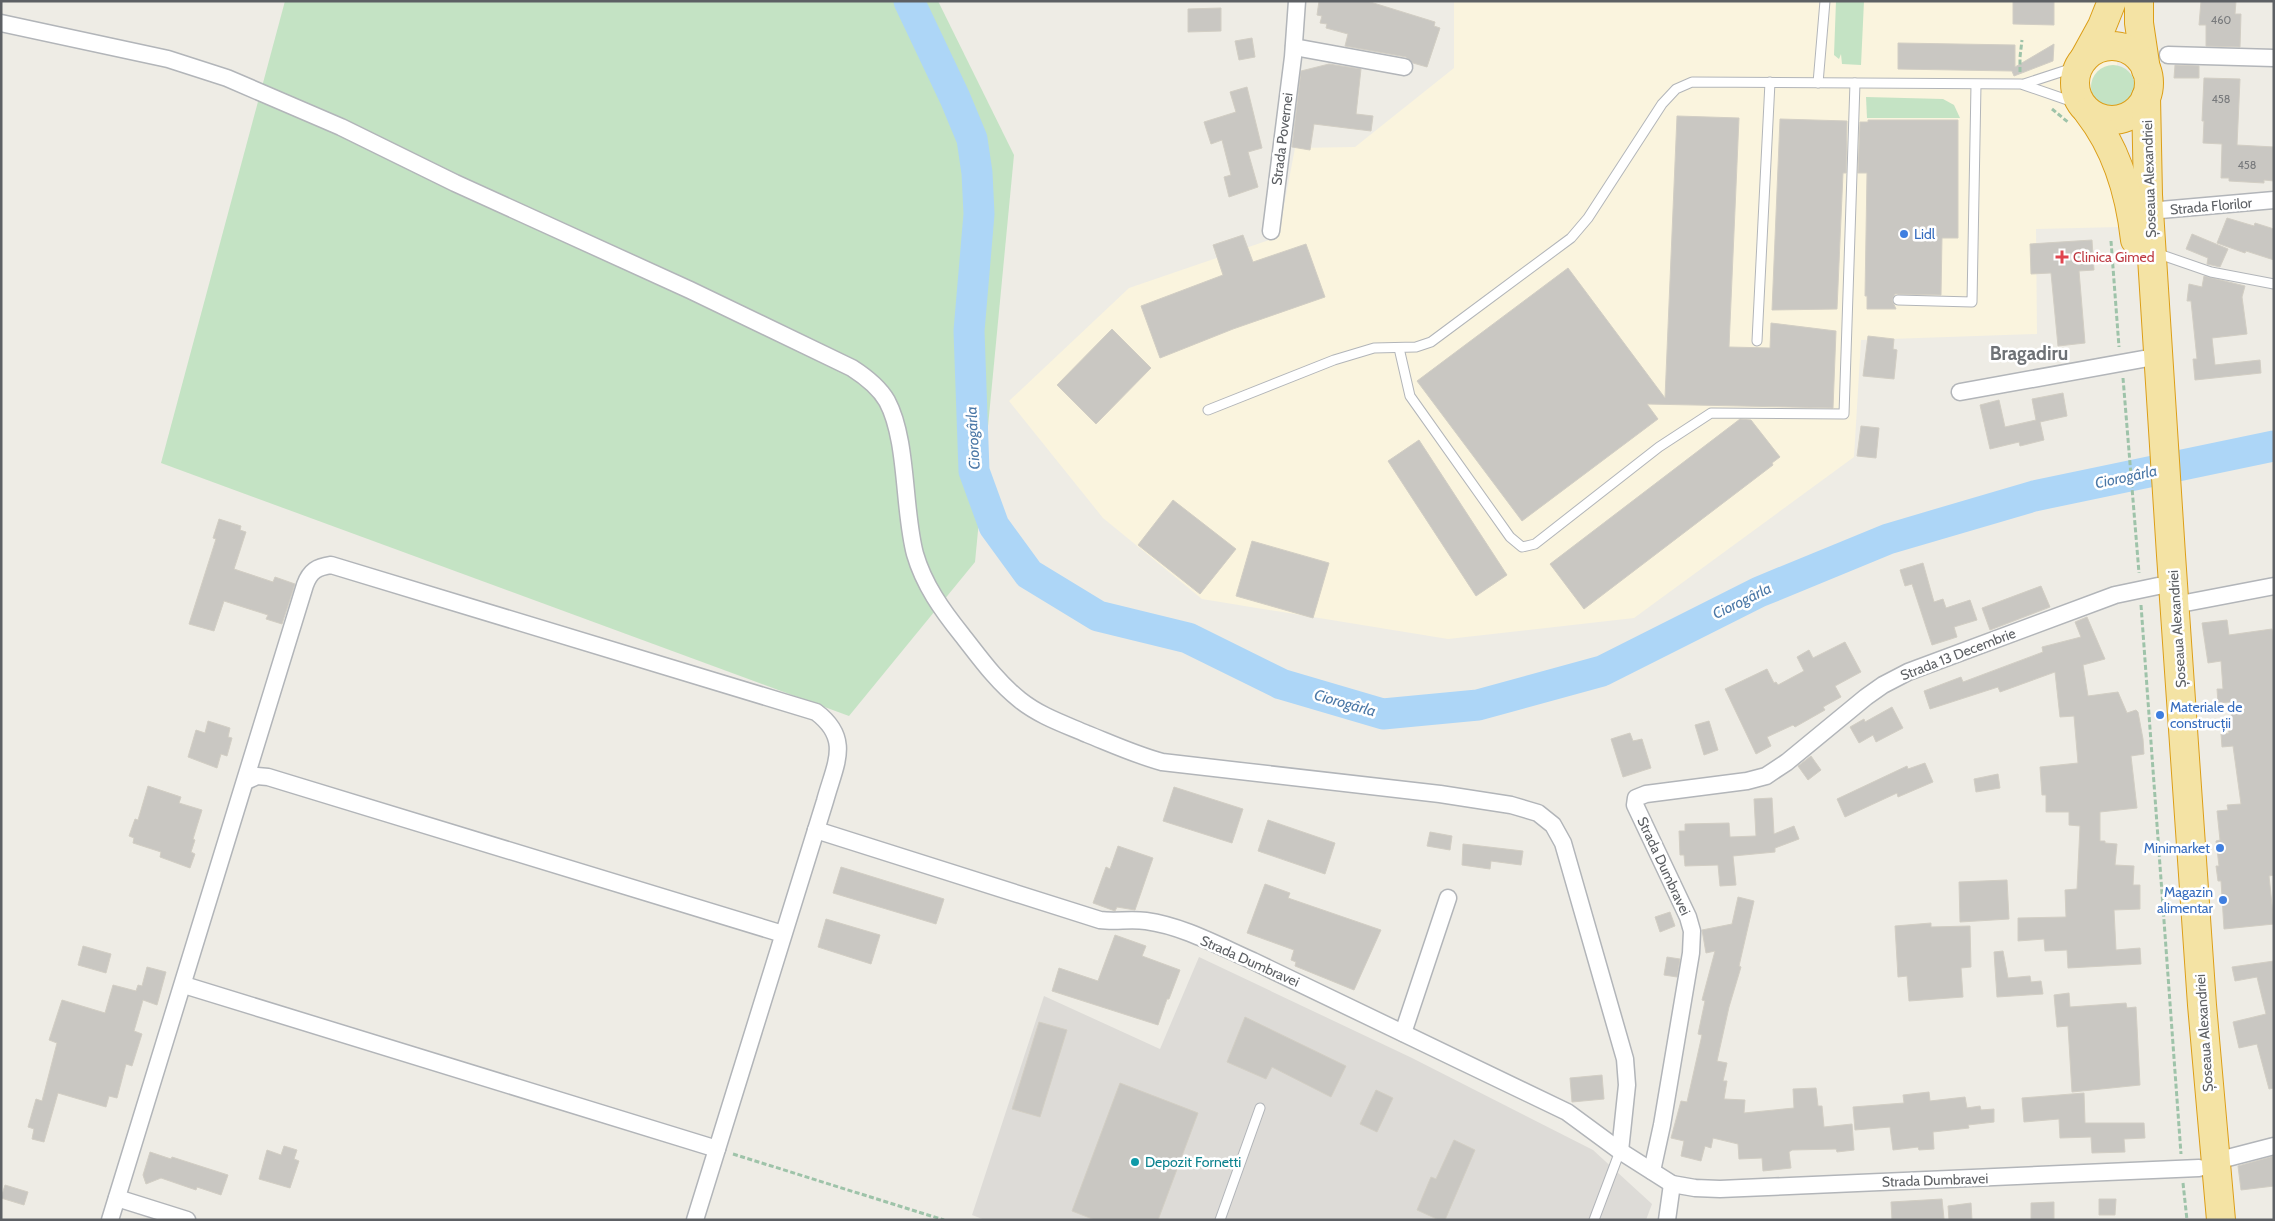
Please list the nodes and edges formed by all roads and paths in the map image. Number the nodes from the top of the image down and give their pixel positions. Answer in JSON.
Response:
{"nodes":[{"id":1,"x":1296,"y":1,"type":"edge"},
{"id":2,"x":1825,"y":1,"type":"edge"},
{"id":3,"x":2112,"y":1,"type":"edge"},
{"id":4,"x":2139,"y":1,"type":"edge"},
{"id":5,"x":1,"y":23,"type":"edge"},
{"id":6,"x":2022,"y":40,"type":"dead end"},
{"id":7,"x":1294,"y":47,"type":"junction"},
{"id":8,"x":2274,"y":58,"type":"edge"},
{"id":9,"x":2082,"y":61,"type":"junction"},
{"id":10,"x":1404,"y":67,"type":"dead end"},
{"id":11,"x":2020,"y":72,"type":"dead end"},
{"id":12,"x":2153,"y":74,"type":"junction"},
{"id":13,"x":1770,"y":82,"type":"junction"},
{"id":14,"x":1818,"y":83,"type":"junction"},
{"id":15,"x":1855,"y":83,"type":"junction"},
{"id":16,"x":2024,"y":84,"type":"junction"},
{"id":17,"x":1976,"y":85,"type":"junction"},
{"id":18,"x":2049,"y":107,"type":"dead end"},
{"id":19,"x":2080,"y":114,"type":"junction"},
{"id":20,"x":2274,"y":200,"type":"edge"},
{"id":21,"x":2149,"y":211,"type":"junction"},
{"id":22,"x":1271,"y":231,"type":"dead end"},
{"id":23,"x":2111,"y":240,"type":"dead end"},
{"id":24,"x":2153,"y":252,"type":"junction"},
{"id":25,"x":2274,"y":284,"type":"edge"},
{"id":26,"x":1898,"y":300,"type":"dead end"},
{"id":27,"x":1757,"y":341,"type":"dead end"},
{"id":28,"x":1399,"y":348,"type":"junction"},
{"id":29,"x":2132,"y":361,"type":"junction"},
{"id":30,"x":1960,"y":392,"type":"dead end"},
{"id":31,"x":2144,"y":402,"type":"junction"},
{"id":32,"x":1208,"y":410,"type":"dead end"},
{"id":33,"x":2156,"y":576,"type":"junction"},
{"id":34,"x":2274,"y":586,"type":"edge"},
{"id":35,"x":246,"y":780,"type":"junction"},
{"id":36,"x":1636,"y":798,"type":"joint"},
{"id":37,"x":816,"y":830,"type":"junction"},
{"id":38,"x":1448,"y":898,"type":"dead end"},
{"id":39,"x":783,"y":934,"type":"junction"},
{"id":40,"x":184,"y":985,"type":"junction"},
{"id":41,"x":1403,"y":1033,"type":"junction"},
{"id":42,"x":1260,"y":1108,"type":"dead end"},
{"id":43,"x":2274,"y":1146,"type":"edge"},
{"id":44,"x":717,"y":1149,"type":"junction"},
{"id":45,"x":1620,"y":1151,"type":"junction"},
{"id":46,"x":2199,"y":1166,"type":"junction"},
{"id":47,"x":1652,"y":1171,"type":"junction"},
{"id":48,"x":1672,"y":1184,"type":"junction"},
{"id":49,"x":117,"y":1198,"type":"junction"},
{"id":50,"x":110,"y":1220,"type":"edge"},
{"id":51,"x":187,"y":1220,"type":"edge"},
{"id":52,"x":695,"y":1220,"type":"edge"},
{"id":53,"x":944,"y":1220,"type":"edge"},
{"id":54,"x":1220,"y":1220,"type":"edge"},
{"id":55,"x":1594,"y":1220,"type":"edge"},
{"id":56,"x":1667,"y":1220,"type":"edge"},
{"id":57,"x":2187,"y":1220,"type":"edge"},
{"id":58,"x":2204,"y":1220,"type":"edge"},
{"id":59,"x":2221,"y":1220,"type":"edge"}],
"edges":[{"from":1,"to":7,"type":"street","name":"Strada Povernei"},
{"from":2,"to":14,"type":"lane"},
{"from":3,"to":9,"type":"highway","name":"Șoseaua Alexandriei"},
{"from":4,"to":12,"type":"highway","name":"Șoseaua Alexandriei"},
{"from":5,"to":45,"type":"street"},
{"from":6,"to":11,"type":"path"},
{"from":7,"to":10,"type":"street"},
{"from":7,"to":22,"type":"street","name":"Strada Povernei"},
{"from":8,"to":12,"type":"street"},
{"from":9,"to":12,"type":"highway"},
{"from":9,"to":16,"type":"lane"},
{"from":9,"to":19,"type":"highway","name":"Șoseaua Alexandriei"},
{"from":12,"to":19,"type":"highway","name":"Șoseaua Alexandriei"},
{"from":12,"to":21,"type":"highway","name":"Șoseaua Alexandriei"},
{"from":13,"to":14,"type":"lane"},
{"from":13,"to":27,"type":"lane"},
{"from":13,"to":28,"type":"lane"},
{"from":14,"to":15,"type":"lane"},
{"from":15,"to":17,"type":"lane"},
{"from":15,"to":28,"type":"lane"},
{"from":16,"to":17,"type":"lane"},
{"from":16,"to":19,"type":"lane"},
{"from":17,"to":26,"type":"lane"},
{"from":18,"to":19,"type":"path"},
{"from":19,"to":29,"type":"highway","name":"Șoseaua Alexandriei"},
{"from":20,"to":21,"type":"street","name":"Strada Florilor"},
{"from":21,"to":24,"type":"highway","name":"Șoseaua Alexandriei"},
{"from":23,"to":29,"type":"path"},
{"from":24,"to":25,"type":"lane"},
{"from":24,"to":31,"type":"highway","name":"Șoseaua Alexandriei"},
{"from":28,"to":32,"type":"lane"},
{"from":29,"to":30,"type":"street"},
{"from":29,"to":31,"type":"highway","name":"Șoseaua Alexandriei"},
{"from":29,"to":31,"type":"path"},
{"from":31,"to":33,"type":"highway","name":"Șoseaua Alexandriei"},
{"from":31,"to":33,"type":"path"},
{"from":33,"to":34,"type":"street","name":"Strada 13 Decembrie"},
{"from":33,"to":36,"type":"street","name":"Strada 13 Decembrie"},
{"from":33,"to":46,"type":"path"},
{"from":33,"to":46,"type":"highway","name":"Șoseaua Alexandriei"},
{"from":35,"to":37,"type":"street"},
{"from":35,"to":39,"type":"street"},
{"from":35,"to":40,"type":"street"},
{"from":36,"to":47,"type":"street","name":"Strada Dumbravei"},
{"from":37,"to":39,"type":"street"},
{"from":37,"to":41,"type":"street","name":"Strada Dumbravei"},
{"from":38,"to":41,"type":"street"},
{"from":39,"to":44,"type":"street"},
{"from":40,"to":44,"type":"street"},
{"from":40,"to":49,"type":"street"},
{"from":41,"to":45,"type":"street","name":"Strada Dumbravei"},
{"from":42,"to":54,"type":"lane"},
{"from":43,"to":46,"type":"street","name":"Strada Dumbravei"},
{"from":44,"to":52,"type":"street"},
{"from":44,"to":53,"type":"path"},
{"from":45,"to":47,"type":"street","name":"Strada Dumbravei"},
{"from":45,"to":55,"type":"lane"},
{"from":46,"to":48,"type":"street","name":"Strada Dumbravei"},
{"from":46,"to":57,"type":"path"},
{"from":46,"to":58,"type":"highway","name":"Șoseaua Alexandriei"},
{"from":46,"to":59,"type":"highway","name":"Șoseaua Alexandriei"},
{"from":47,"to":48,"type":"street","name":"Strada Dumbravei"},
{"from":48,"to":56,"type":"street"},
{"from":49,"to":50,"type":"street"},
{"from":49,"to":51,"type":"street"}]}
